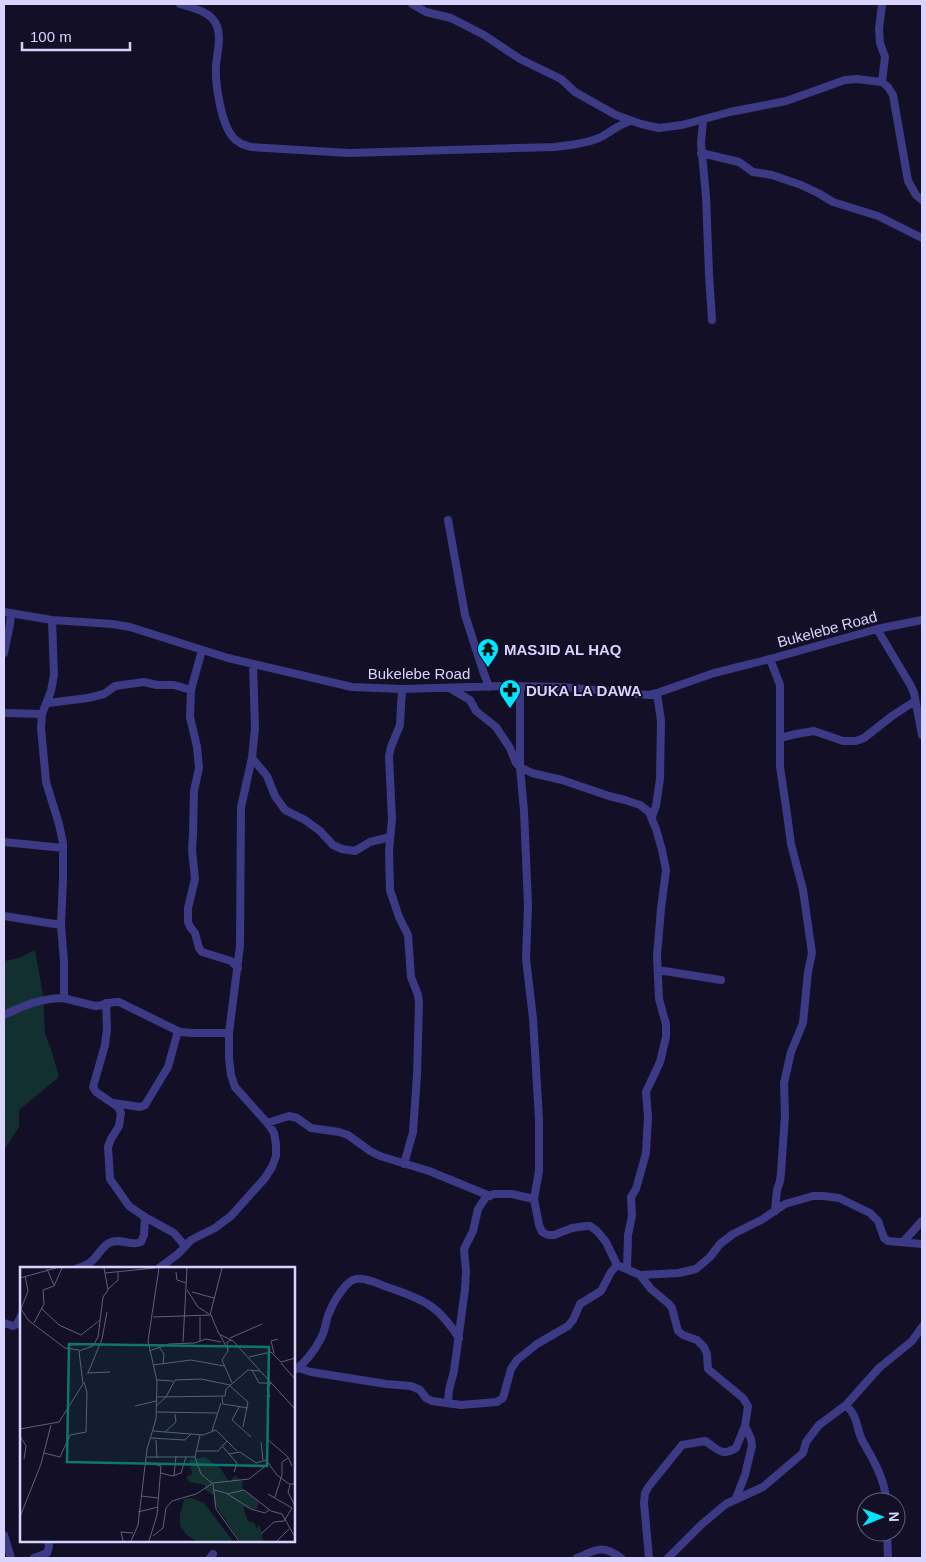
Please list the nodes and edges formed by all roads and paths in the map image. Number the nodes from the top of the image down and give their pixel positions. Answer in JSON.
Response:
{"nodes":[{"id":1,"x":180,"y":4,"type":"edge"},
{"id":2,"x":412,"y":4,"type":"edge"},
{"id":3,"x":882,"y":4,"type":"edge"},
{"id":4,"x":882,"y":82,"type":"junction"},
{"id":5,"x":631,"y":121,"type":"junction"},
{"id":6,"x":703,"y":121,"type":"junction"},
{"id":7,"x":701,"y":153,"type":"junction"},
{"id":8,"x":922,"y":200,"type":"edge"},
{"id":9,"x":922,"y":238,"type":"edge"},
{"id":10,"x":712,"y":320,"type":"dead end"},
{"id":11,"x":448,"y":520,"type":"dead end"},
{"id":12,"x":7,"y":612,"type":"edge"},
{"id":13,"x":52,"y":620,"type":"junction"},
{"id":14,"x":922,"y":620,"type":"edge"},
{"id":15,"x":877,"y":629,"type":"junction"},
{"id":16,"x":202,"y":650,"type":"junction"},
{"id":17,"x":4,"y":653,"type":"edge"},
{"id":18,"x":770,"y":659,"type":"junction"},
{"id":19,"x":253,"y":665,"type":"junction"},
{"id":20,"x":489,"y":687,"type":"junction"},
{"id":21,"x":520,"y":687,"type":"junction"},
{"id":22,"x":450,"y":688,"type":"junction"},
{"id":23,"x":402,"y":689,"type":"junction"},
{"id":24,"x":190,"y":690,"type":"junction"},
{"id":25,"x":657,"y":693,"type":"junction"},
{"id":26,"x":915,"y":701,"type":"junction"},
{"id":27,"x":48,"y":703,"type":"junction"},
{"id":28,"x":4,"y":713,"type":"edge"},
{"id":29,"x":42,"y":714,"type":"junction"},
{"id":30,"x":922,"y":735,"type":"edge"},
{"id":31,"x":780,"y":738,"type":"junction"},
{"id":32,"x":252,"y":758,"type":"junction"},
{"id":33,"x":520,"y":767,"type":"junction"},
{"id":34,"x":652,"y":817,"type":"junction"},
{"id":35,"x":390,"y":837,"type":"junction"},
{"id":36,"x":4,"y":842,"type":"edge"},
{"id":37,"x":63,"y":848,"type":"junction"},
{"id":38,"x":4,"y":916,"type":"edge"},
{"id":39,"x":61,"y":925,"type":"junction"},
{"id":40,"x":238,"y":968,"type":"junction"},
{"id":41,"x":658,"y":970,"type":"junction"},
{"id":42,"x":721,"y":980,"type":"dead end"},
{"id":43,"x":63,"y":998,"type":"junction"},
{"id":44,"x":106,"y":1003,"type":"junction"},
{"id":45,"x":4,"y":1015,"type":"edge"},
{"id":46,"x":178,"y":1032,"type":"junction"},
{"id":47,"x":229,"y":1033,"type":"junction"},
{"id":48,"x":112,"y":1102,"type":"junction"},
{"id":49,"x":267,"y":1123,"type":"junction"},
{"id":50,"x":404,"y":1164,"type":"junction"},
{"id":51,"x":490,"y":1196,"type":"junction"},
{"id":52,"x":534,"y":1199,"type":"junction"},
{"id":53,"x":775,"y":1212,"type":"junction"},
{"id":54,"x":145,"y":1217,"type":"junction"},
{"id":55,"x":922,"y":1221,"type":"edge"},
{"id":56,"x":903,"y":1242,"type":"junction"},
{"id":57,"x":922,"y":1244,"type":"edge"},
{"id":58,"x":185,"y":1246,"type":"junction"},
{"id":59,"x":617,"y":1265,"type":"junction"},
{"id":60,"x":93,"y":1266,"type":"edge"},
{"id":61,"x":160,"y":1267,"type":"edge"},
{"id":62,"x":627,"y":1269,"type":"junction"},
{"id":63,"x":640,"y":1275,"type":"junction"},
{"id":64,"x":20,"y":1318,"type":"edge"},
{"id":65,"x":4,"y":1322,"type":"edge"},
{"id":66,"x":922,"y":1327,"type":"edge"},
{"id":67,"x":459,"y":1338,"type":"junction"},
{"id":68,"x":296,"y":1369,"type":"edge"},
{"id":69,"x":448,"y":1403,"type":"junction"},
{"id":70,"x":846,"y":1405,"type":"junction"},
{"id":71,"x":745,"y":1426,"type":"junction"},
{"id":72,"x":884,"y":1492,"type":"edge"},
{"id":73,"x":736,"y":1498,"type":"junction"},
{"id":74,"x":4,"y":1535,"type":"edge"},
{"id":75,"x":48,"y":1542,"type":"edge"},
{"id":76,"x":887,"y":1542,"type":"edge"},
{"id":77,"x":11,"y":1558,"type":"edge"},
{"id":78,"x":34,"y":1558,"type":"edge"},
{"id":79,"x":577,"y":1558,"type":"edge"},
{"id":80,"x":620,"y":1558,"type":"edge"},
{"id":81,"x":649,"y":1558,"type":"edge"},
{"id":82,"x":668,"y":1558,"type":"edge"},
{"id":83,"x":888,"y":1558,"type":"edge"}],
"edges":[{"from":1,"to":5,"type":"street"},
{"from":2,"to":5,"type":"street"},
{"from":3,"to":4,"type":"street"},
{"from":4,"to":6,"type":"street"},
{"from":4,"to":8,"type":"street"},
{"from":5,"to":6,"type":"street"},
{"from":6,"to":7,"type":"street"},
{"from":7,"to":9,"type":"street"},
{"from":7,"to":10,"type":"street"},
{"from":11,"to":20,"type":"street"},
{"from":12,"to":13,"type":"street","name":"Bukelebe Road"},
{"from":12,"to":17,"type":"street"},
{"from":13,"to":16,"type":"street","name":"Bukelebe Road"},
{"from":13,"to":27,"type":"street"},
{"from":14,"to":15,"type":"street","name":"Bukelebe Road"},
{"from":15,"to":18,"type":"street","name":"Bukelebe Road"},
{"from":15,"to":26,"type":"street"},
{"from":16,"to":19,"type":"street","name":"Bukelebe Road"},
{"from":16,"to":24,"type":"street"},
{"from":18,"to":25,"type":"street","name":"Bukelebe Road"},
{"from":18,"to":31,"type":"street"},
{"from":19,"to":23,"type":"street","name":"Bukelebe Road"},
{"from":19,"to":32,"type":"street"},
{"from":20,"to":21,"type":"street","name":"Bukelebe Road"},
{"from":20,"to":22,"type":"street","name":"Bukelebe Road"},
{"from":21,"to":25,"type":"street","name":"Bukelebe Road"},
{"from":21,"to":33,"type":"street"},
{"from":22,"to":23,"type":"street","name":"Bukelebe Road"},
{"from":22,"to":33,"type":"street"},
{"from":23,"to":35,"type":"street"},
{"from":24,"to":27,"type":"street"},
{"from":24,"to":40,"type":"street"},
{"from":25,"to":34,"type":"street"},
{"from":26,"to":30,"type":"street"},
{"from":26,"to":31,"type":"street"},
{"from":27,"to":29,"type":"street"},
{"from":28,"to":29,"type":"street"},
{"from":29,"to":37,"type":"street"},
{"from":31,"to":53,"type":"street"},
{"from":32,"to":35,"type":"street"},
{"from":32,"to":40,"type":"street"},
{"from":33,"to":34,"type":"street"},
{"from":33,"to":52,"type":"street"},
{"from":34,"to":41,"type":"street"},
{"from":35,"to":50,"type":"street"},
{"from":36,"to":37,"type":"street"},
{"from":37,"to":39,"type":"street"},
{"from":38,"to":39,"type":"street"},
{"from":39,"to":43,"type":"street"},
{"from":40,"to":47,"type":"street"},
{"from":41,"to":42,"type":"street"},
{"from":41,"to":62,"type":"street"},
{"from":43,"to":44,"type":"street"},
{"from":43,"to":45,"type":"street"},
{"from":44,"to":46,"type":"street"},
{"from":44,"to":48,"type":"street"},
{"from":46,"to":47,"type":"street"},
{"from":46,"to":48,"type":"street"},
{"from":47,"to":49,"type":"street"},
{"from":48,"to":54,"type":"street"},
{"from":49,"to":50,"type":"street"},
{"from":49,"to":58,"type":"street"},
{"from":50,"to":51,"type":"street"},
{"from":51,"to":52,"type":"street"},
{"from":51,"to":67,"type":"street"},
{"from":52,"to":59,"type":"street"},
{"from":53,"to":56,"type":"street"},
{"from":53,"to":63,"type":"street"},
{"from":54,"to":58,"type":"street"},
{"from":54,"to":60,"type":"street"},
{"from":55,"to":56,"type":"street"},
{"from":56,"to":57,"type":"street"},
{"from":58,"to":61,"type":"street"},
{"from":59,"to":62,"type":"street"},
{"from":59,"to":69,"type":"street"},
{"from":62,"to":63,"type":"street"},
{"from":63,"to":71,"type":"street"},
{"from":64,"to":65,"type":"street"},
{"from":66,"to":70,"type":"street"},
{"from":67,"to":68,"type":"street"},
{"from":67,"to":69,"type":"street"},
{"from":68,"to":69,"type":"street"},
{"from":70,"to":72,"type":"street"},
{"from":70,"to":73,"type":"street"},
{"from":71,"to":73,"type":"street"},
{"from":71,"to":81,"type":"street"},
{"from":73,"to":82,"type":"street"},
{"from":74,"to":77,"type":"street"},
{"from":75,"to":78,"type":"street"},
{"from":76,"to":83,"type":"street"},
{"from":79,"to":80,"type":"street"}]}
